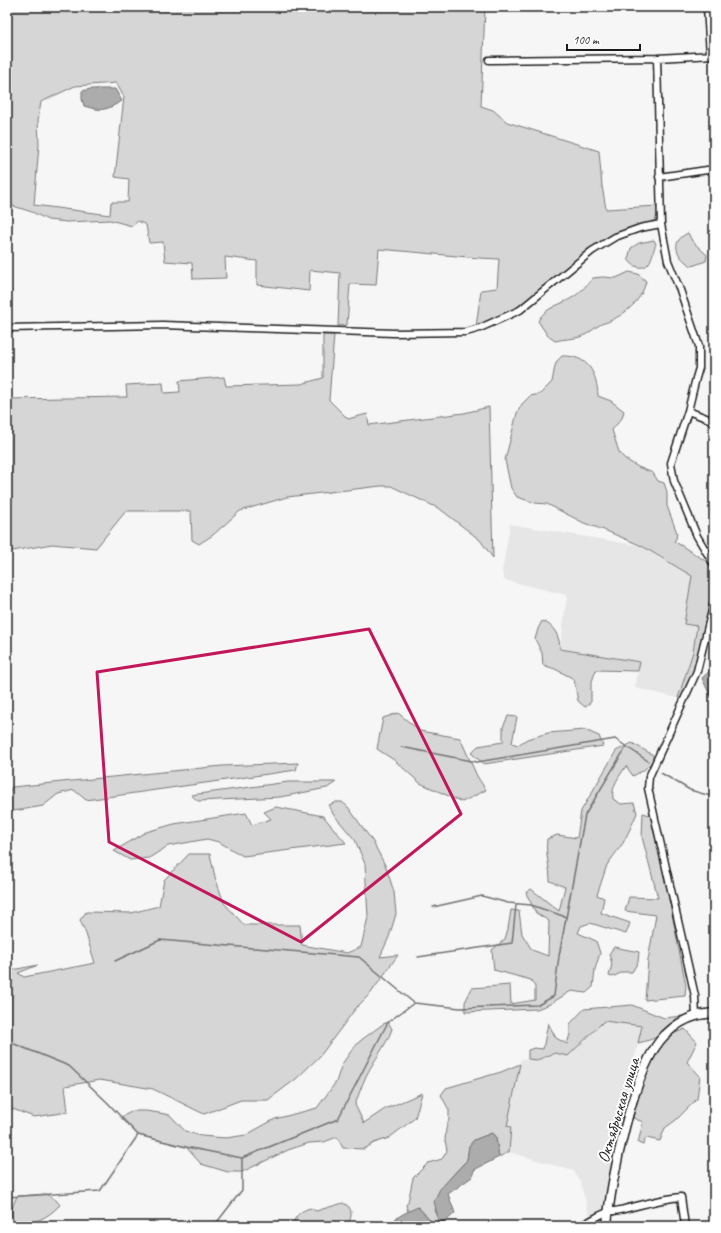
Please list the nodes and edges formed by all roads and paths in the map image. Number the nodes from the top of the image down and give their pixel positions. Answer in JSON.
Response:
{"nodes":[{"id":1,"x":707,"y":7,"type":"edge"},
{"id":2,"x":712,"y":55,"type":"edge"},
{"id":3,"x":657,"y":58,"type":"junction"},
{"id":4,"x":489,"y":60,"type":"dead end"},
{"id":5,"x":714,"y":170,"type":"edge"},
{"id":6,"x":659,"y":177,"type":"junction"},
{"id":7,"x":661,"y":224,"type":"junction"},
{"id":8,"x":7,"y":328,"type":"edge"},
{"id":9,"x":688,"y":411,"type":"junction"},
{"id":10,"x":714,"y":421,"type":"edge"},
{"id":11,"x":714,"y":565,"type":"edge"},
{"id":12,"x":714,"y":602,"type":"edge"},
{"id":13,"x":712,"y":1013,"type":"edge"},
{"id":14,"x":696,"y":1016,"type":"junction"},
{"id":15,"x":609,"y":1211,"type":"junction"},
{"id":16,"x":590,"y":1221,"type":"junction"},
{"id":17,"x":580,"y":1226,"type":"edge"},
{"id":18,"x":602,"y":1226,"type":"edge"},
{"id":19,"x":607,"y":1226,"type":"edge"},
{"id":20,"x":684,"y":1226,"type":"edge"}],
"edges":[{"from":1,"to":2,"type":"street"},
{"from":2,"to":3,"type":"street"},
{"from":3,"to":4,"type":"street"},
{"from":3,"to":6,"type":"street"},
{"from":5,"to":6,"type":"street"},
{"from":6,"to":7,"type":"street"},
{"from":7,"to":8,"type":"street"},
{"from":7,"to":9,"type":"street"},
{"from":9,"to":10,"type":"street"},
{"from":9,"to":11,"type":"street"},
{"from":12,"to":14,"type":"street"},
{"from":13,"to":14,"type":"main road","name":"Октябрьская улица"},
{"from":14,"to":15,"type":"main road","name":"Октябрьская улица"},
{"from":15,"to":16,"type":"street"},
{"from":15,"to":19,"type":"main road","name":"Октябрьская улица"},
{"from":15,"to":20,"type":"street"},
{"from":16,"to":17,"type":"street"},
{"from":16,"to":18,"type":"street"}]}
